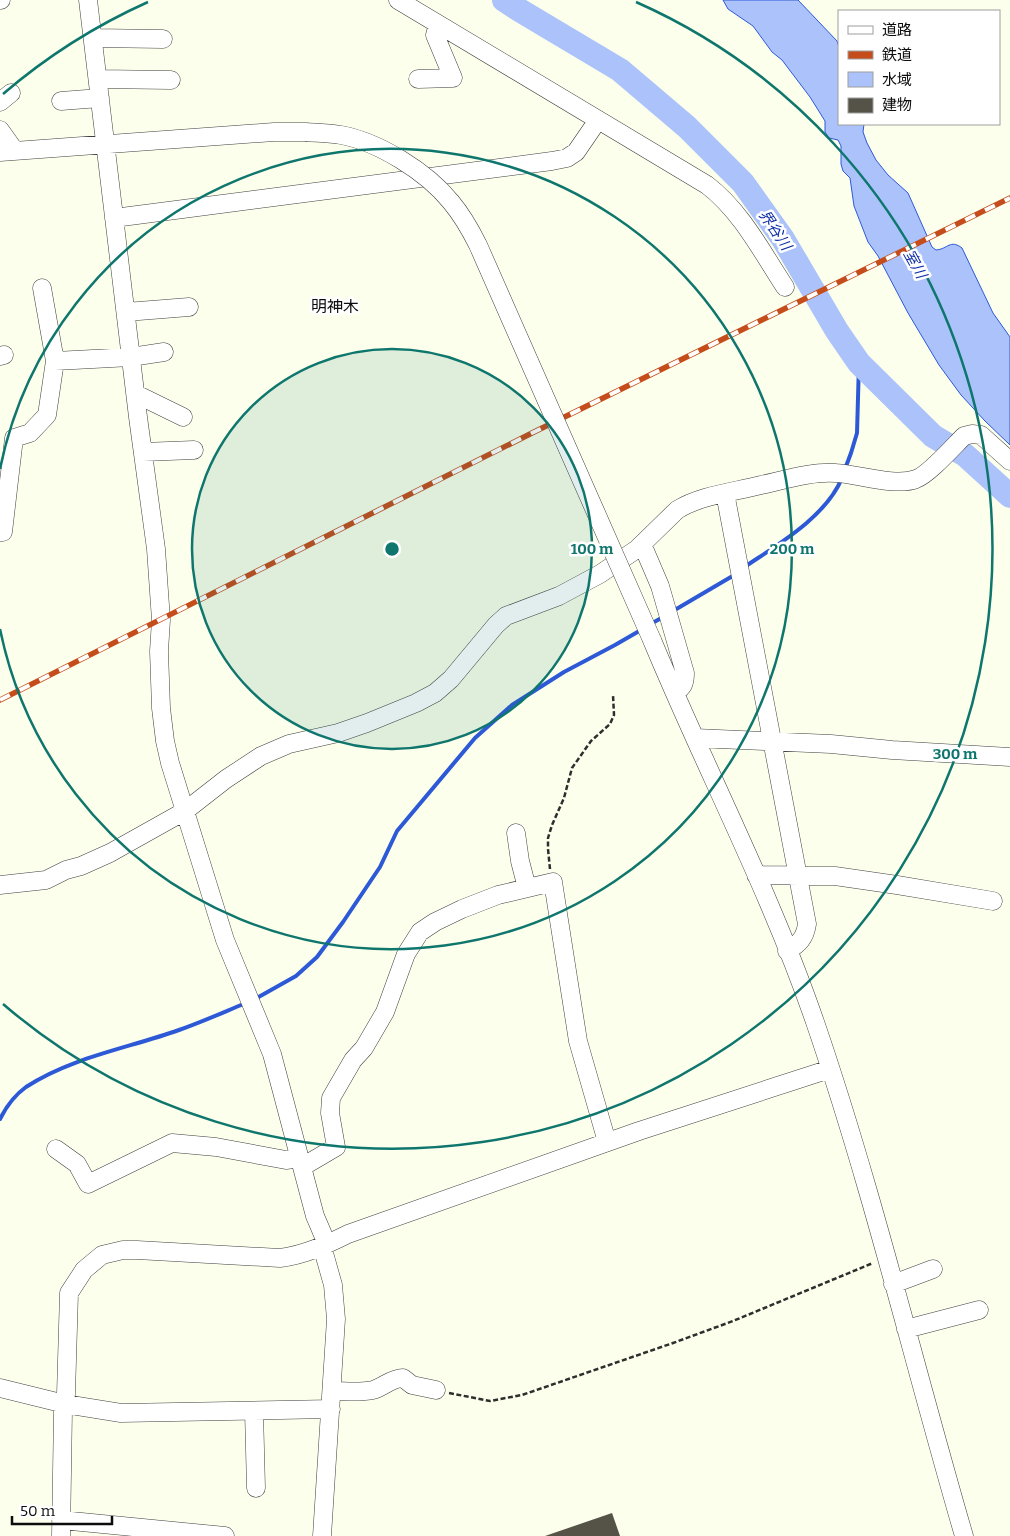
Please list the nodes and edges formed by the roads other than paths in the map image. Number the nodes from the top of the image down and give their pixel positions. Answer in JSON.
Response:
{"nodes":[{"id":1,"x":88,"y":0,"type":"edge"},
{"id":2,"x":398,"y":0,"type":"edge"},
{"id":3,"x":438,"y":24,"type":"junction"},
{"id":4,"x":93,"y":38,"type":"junction"},
{"id":5,"x":163,"y":39,"type":"dead end"},
{"id":6,"x":98,"y":79,"type":"junction"},
{"id":7,"x":171,"y":80,"type":"dead end"},
{"id":8,"x":418,"y":80,"type":"dead end"},
{"id":9,"x":100,"y":98,"type":"junction"},
{"id":10,"x":61,"y":101,"type":"dead end"},
{"id":11,"x":598,"y":120,"type":"junction"},
{"id":12,"x":0,"y":130,"type":"edge"},
{"id":13,"x":106,"y":145,"type":"junction"},
{"id":14,"x":8,"y":152,"type":"edge"},
{"id":15,"x":114,"y":218,"type":"junction"},
{"id":16,"x":785,"y":287,"type":"dead end"},
{"id":17,"x":42,"y":288,"type":"dead end"},
{"id":18,"x":190,"y":307,"type":"dead end"},
{"id":19,"x":126,"y":312,"type":"junction"},
{"id":20,"x":164,"y":352,"type":"dead end"},
{"id":21,"x":131,"y":357,"type":"junction"},
{"id":22,"x":55,"y":361,"type":"junction"},
{"id":23,"x":136,"y":394,"type":"junction"},
{"id":24,"x":183,"y":417,"type":"dead end"},
{"id":25,"x":194,"y":450,"type":"dead end"},
{"id":26,"x":143,"y":452,"type":"junction"},
{"id":27,"x":1010,"y":461,"type":"edge"},
{"id":28,"x":725,"y":493,"type":"junction"},
{"id":29,"x":0,"y":532,"type":"edge"},
{"id":30,"x":642,"y":544,"type":"junction"},
{"id":31,"x":675,"y":693,"type":"junction"},
{"id":32,"x":695,"y":738,"type":"junction"},
{"id":33,"x":772,"y":742,"type":"junction"},
{"id":34,"x":1010,"y":757,"type":"edge"},
{"id":35,"x":185,"y":811,"type":"junction"},
{"id":36,"x":516,"y":833,"type":"dead end"},
{"id":37,"x":756,"y":876,"type":"junction"},
{"id":38,"x":799,"y":876,"type":"junction"},
{"id":39,"x":0,"y":885,"type":"edge"},
{"id":40,"x":527,"y":888,"type":"junction"},
{"id":41,"x":994,"y":901,"type":"dead end"},
{"id":42,"x":788,"y":951,"type":"junction"},
{"id":43,"x":830,"y":1069,"type":"junction"},
{"id":44,"x":607,"y":1142,"type":"junction"},
{"id":45,"x":56,"y":1149,"type":"dead end"},
{"id":46,"x":301,"y":1162,"type":"junction"},
{"id":47,"x":324,"y":1245,"type":"junction"},
{"id":48,"x":933,"y":1269,"type":"dead end"},
{"id":49,"x":893,"y":1284,"type":"junction"},
{"id":50,"x":980,"y":1310,"type":"dead end"},
{"id":51,"x":906,"y":1329,"type":"junction"},
{"id":52,"x":0,"y":1388,"type":"edge"},
{"id":53,"x":436,"y":1390,"type":"road end"},
{"id":54,"x":332,"y":1391,"type":"junction"},
{"id":55,"x":65,"y":1404,"type":"junction"},
{"id":56,"x":331,"y":1409,"type":"junction"},
{"id":57,"x":254,"y":1411,"type":"junction"},
{"id":58,"x":256,"y":1488,"type":"dead end"},
{"id":59,"x":61,"y":1528,"type":"edge"},
{"id":60,"x":225,"y":1536,"type":"edge"},
{"id":61,"x":322,"y":1536,"type":"edge"},
{"id":62,"x":964,"y":1536,"type":"edge"}],
"edges":[{"from":1,"to":4,"type":"street"},
{"from":2,"to":3,"type":"street"},
{"from":3,"to":8,"type":"street"},
{"from":3,"to":11,"type":"street"},
{"from":4,"to":5,"type":"street"},
{"from":4,"to":6,"type":"street"},
{"from":6,"to":7,"type":"street"},
{"from":6,"to":9,"type":"street"},
{"from":9,"to":10,"type":"street"},
{"from":9,"to":13,"type":"street"},
{"from":11,"to":15,"type":"street"},
{"from":11,"to":16,"type":"street"},
{"from":12,"to":14,"type":"street"},
{"from":13,"to":14,"type":"street"},
{"from":13,"to":15,"type":"street"},
{"from":13,"to":31,"type":"street","bridge":true},
{"from":15,"to":19,"type":"street"},
{"from":17,"to":22,"type":"street"},
{"from":18,"to":19,"type":"street"},
{"from":19,"to":21,"type":"street"},
{"from":20,"to":21,"type":"street"},
{"from":21,"to":22,"type":"street"},
{"from":21,"to":23,"type":"street"},
{"from":22,"to":29,"type":"street"},
{"from":23,"to":24,"type":"street"},
{"from":23,"to":26,"type":"street"},
{"from":25,"to":26,"type":"street"},
{"from":26,"to":35,"type":"street"},
{"from":27,"to":28,"type":"street"},
{"from":28,"to":30,"type":"street"},
{"from":28,"to":33,"type":"street"},
{"from":30,"to":31,"type":"street"},
{"from":30,"to":35,"type":"street"},
{"from":31,"to":32,"type":"street"},
{"from":32,"to":33,"type":"street"},
{"from":32,"to":37,"type":"street"},
{"from":33,"to":34,"type":"street"},
{"from":33,"to":38,"type":"street"},
{"from":35,"to":39,"type":"street"},
{"from":35,"to":46,"type":"street"},
{"from":36,"to":40,"type":"street"},
{"from":37,"to":38,"type":"street"},
{"from":37,"to":42,"type":"street"},
{"from":38,"to":41,"type":"street"},
{"from":38,"to":42,"type":"street"},
{"from":40,"to":44,"type":"street"},
{"from":40,"to":46,"type":"street"},
{"from":42,"to":43,"type":"street"},
{"from":43,"to":44,"type":"street"},
{"from":43,"to":49,"type":"street"},
{"from":44,"to":47,"type":"street"},
{"from":45,"to":46,"type":"street"},
{"from":46,"to":47,"type":"street"},
{"from":47,"to":54,"type":"street"},
{"from":47,"to":55,"type":"street"},
{"from":48,"to":49,"type":"street"},
{"from":49,"to":51,"type":"street"},
{"from":50,"to":51,"type":"street"},
{"from":51,"to":62,"type":"street"},
{"from":52,"to":55,"type":"street"},
{"from":53,"to":54,"type":"street"},
{"from":54,"to":56,"type":"street"},
{"from":55,"to":57,"type":"street"},
{"from":55,"to":59,"type":"street"},
{"from":56,"to":57,"type":"street"},
{"from":56,"to":61,"type":"street"},
{"from":57,"to":58,"type":"street"},
{"from":59,"to":60,"type":"street"}]}
